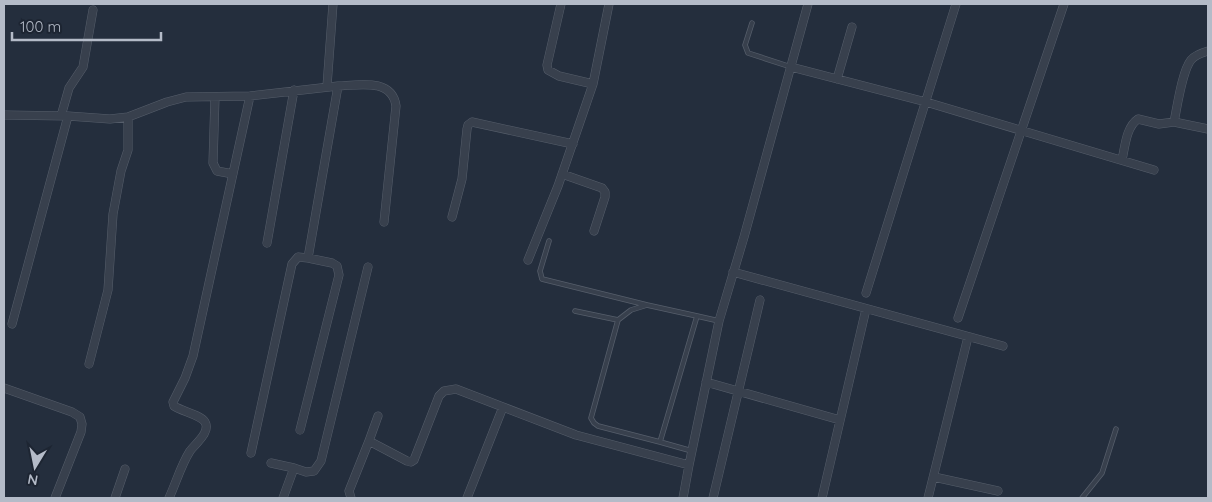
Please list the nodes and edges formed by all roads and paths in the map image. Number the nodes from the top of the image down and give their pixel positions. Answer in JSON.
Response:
{"nodes":[{"id":1,"x":333,"y":4,"type":"edge"},
{"id":2,"x":561,"y":4,"type":"edge"},
{"id":3,"x":609,"y":4,"type":"edge"},
{"id":4,"x":808,"y":4,"type":"edge"},
{"id":5,"x":956,"y":4,"type":"edge"},
{"id":6,"x":1064,"y":4,"type":"edge"},
{"id":7,"x":93,"y":10,"type":"dead end"},
{"id":8,"x":752,"y":23,"type":"dead end"},
{"id":9,"x":852,"y":27,"type":"dead end"},
{"id":10,"x":1208,"y":51,"type":"edge"},
{"id":11,"x":791,"y":67,"type":"junction"},
{"id":12,"x":837,"y":79,"type":"junction"},
{"id":13,"x":592,"y":84,"type":"junction"},
{"id":14,"x":327,"y":86,"type":"junction"},
{"id":15,"x":338,"y":86,"type":"junction"},
{"id":16,"x":294,"y":90,"type":"junction"},
{"id":17,"x":250,"y":96,"type":"junction"},
{"id":18,"x":215,"y":97,"type":"junction"},
{"id":19,"x":926,"y":102,"type":"junction"},
{"id":20,"x":4,"y":115,"type":"edge"},
{"id":21,"x":65,"y":116,"type":"junction"},
{"id":22,"x":128,"y":117,"type":"junction"},
{"id":23,"x":1174,"y":122,"type":"junction"},
{"id":24,"x":1208,"y":129,"type":"edge"},
{"id":25,"x":1021,"y":130,"type":"junction"},
{"id":26,"x":573,"y":144,"type":"junction"},
{"id":27,"x":1122,"y":160,"type":"junction"},
{"id":28,"x":1154,"y":170,"type":"dead end"},
{"id":29,"x":233,"y":174,"type":"junction"},
{"id":30,"x":562,"y":174,"type":"junction"},
{"id":31,"x":452,"y":217,"type":"dead end"},
{"id":32,"x":384,"y":222,"type":"dead end"},
{"id":33,"x":594,"y":231,"type":"dead end"},
{"id":34,"x":549,"y":241,"type":"dead end"},
{"id":35,"x":266,"y":243,"type":"dead end"},
{"id":36,"x":308,"y":258,"type":"junction"},
{"id":37,"x":528,"y":260,"type":"dead end"},
{"id":38,"x":368,"y":267,"type":"dead end"},
{"id":39,"x":733,"y":272,"type":"junction"},
{"id":40,"x":866,"y":293,"type":"dead end"},
{"id":41,"x":760,"y":300,"type":"dead end"},
{"id":42,"x":647,"y":305,"type":"junction"},
{"id":43,"x":866,"y":309,"type":"junction"},
{"id":44,"x":575,"y":311,"type":"dead end"},
{"id":45,"x":697,"y":316,"type":"junction"},
{"id":46,"x":958,"y":318,"type":"dead end"},
{"id":47,"x":618,"y":320,"type":"junction"},
{"id":48,"x":719,"y":321,"type":"junction"},
{"id":49,"x":12,"y":324,"type":"dead end"},
{"id":50,"x":968,"y":337,"type":"junction"},
{"id":51,"x":1002,"y":346,"type":"dead end"},
{"id":52,"x":89,"y":364,"type":"dead end"},
{"id":53,"x":706,"y":382,"type":"junction"},
{"id":54,"x":4,"y":389,"type":"edge"},
{"id":55,"x":737,"y":391,"type":"junction"},
{"id":56,"x":503,"y":407,"type":"junction"},
{"id":57,"x":378,"y":416,"type":"dead end"},
{"id":58,"x":840,"y":420,"type":"junction"},
{"id":59,"x":1116,"y":429,"type":"dead end"},
{"id":60,"x":300,"y":430,"type":"dead end"},
{"id":61,"x":369,"y":441,"type":"junction"},
{"id":62,"x":660,"y":442,"type":"junction"},
{"id":63,"x":692,"y":451,"type":"junction"},
{"id":64,"x":250,"y":453,"type":"dead end"},
{"id":65,"x":272,"y":463,"type":"dead end"},
{"id":66,"x":689,"y":464,"type":"junction"},
{"id":67,"x":294,"y":468,"type":"junction"},
{"id":68,"x":125,"y":469,"type":"dead end"},
{"id":69,"x":934,"y":477,"type":"junction"},
{"id":70,"x":998,"y":491,"type":"dead end"},
{"id":71,"x":55,"y":498,"type":"edge"},
{"id":72,"x":115,"y":498,"type":"edge"},
{"id":73,"x":169,"y":498,"type":"edge"},
{"id":74,"x":283,"y":498,"type":"edge"},
{"id":75,"x":351,"y":498,"type":"edge"},
{"id":76,"x":467,"y":498,"type":"edge"},
{"id":77,"x":683,"y":498,"type":"edge"},
{"id":78,"x":714,"y":498,"type":"edge"},
{"id":79,"x":822,"y":498,"type":"edge"},
{"id":80,"x":928,"y":498,"type":"edge"},
{"id":81,"x":1082,"y":498,"type":"edge"}],
"edges":[{"from":1,"to":14,"type":"street"},
{"from":2,"to":13,"type":"street"},
{"from":3,"to":13,"type":"street"},
{"from":4,"to":11,"type":"street"},
{"from":5,"to":19,"type":"street"},
{"from":6,"to":25,"type":"street"},
{"from":7,"to":21,"type":"street"},
{"from":8,"to":11,"type":"lane"},
{"from":9,"to":12,"type":"street"},
{"from":10,"to":23,"type":"street"},
{"from":11,"to":12,"type":"street"},
{"from":11,"to":39,"type":"street"},
{"from":12,"to":19,"type":"street"},
{"from":13,"to":26,"type":"street"},
{"from":14,"to":15,"type":"street"},
{"from":14,"to":16,"type":"street"},
{"from":15,"to":32,"type":"street"},
{"from":15,"to":36,"type":"street"},
{"from":16,"to":17,"type":"street"},
{"from":16,"to":35,"type":"street"},
{"from":17,"to":18,"type":"street"},
{"from":17,"to":29,"type":"street"},
{"from":18,"to":22,"type":"street"},
{"from":18,"to":29,"type":"street"},
{"from":19,"to":25,"type":"street"},
{"from":19,"to":40,"type":"street"},
{"from":20,"to":21,"type":"street"},
{"from":21,"to":22,"type":"street"},
{"from":21,"to":49,"type":"street"},
{"from":22,"to":52,"type":"street"},
{"from":23,"to":24,"type":"street"},
{"from":23,"to":27,"type":"street"},
{"from":25,"to":27,"type":"street"},
{"from":25,"to":46,"type":"street"},
{"from":26,"to":30,"type":"street"},
{"from":26,"to":31,"type":"street"},
{"from":27,"to":28,"type":"street"},
{"from":29,"to":73,"type":"street"},
{"from":30,"to":33,"type":"street"},
{"from":30,"to":37,"type":"street"},
{"from":34,"to":42,"type":"lane"},
{"from":36,"to":60,"type":"street"},
{"from":36,"to":64,"type":"street"},
{"from":38,"to":67,"type":"street"},
{"from":39,"to":43,"type":"street"},
{"from":39,"to":48,"type":"street"},
{"from":41,"to":55,"type":"street"},
{"from":42,"to":45,"type":"lane"},
{"from":42,"to":47,"type":"lane"},
{"from":43,"to":50,"type":"street"},
{"from":43,"to":58,"type":"street"},
{"from":44,"to":47,"type":"lane"},
{"from":45,"to":48,"type":"lane"},
{"from":45,"to":62,"type":"lane"},
{"from":47,"to":62,"type":"lane"},
{"from":48,"to":53,"type":"street"},
{"from":50,"to":51,"type":"street"},
{"from":50,"to":69,"type":"street"},
{"from":53,"to":55,"type":"street"},
{"from":53,"to":63,"type":"street"},
{"from":54,"to":71,"type":"street"},
{"from":55,"to":58,"type":"street"},
{"from":55,"to":78,"type":"street"},
{"from":56,"to":61,"type":"street"},
{"from":56,"to":66,"type":"street"},
{"from":56,"to":76,"type":"street"},
{"from":57,"to":61,"type":"street"},
{"from":58,"to":79,"type":"street"},
{"from":59,"to":81,"type":"lane"},
{"from":61,"to":75,"type":"street"},
{"from":62,"to":63,"type":"lane"},
{"from":63,"to":66,"type":"street"},
{"from":65,"to":67,"type":"street"},
{"from":66,"to":77,"type":"street"},
{"from":67,"to":74,"type":"street"},
{"from":68,"to":72,"type":"street"},
{"from":69,"to":70,"type":"street"},
{"from":69,"to":80,"type":"street"}]}
